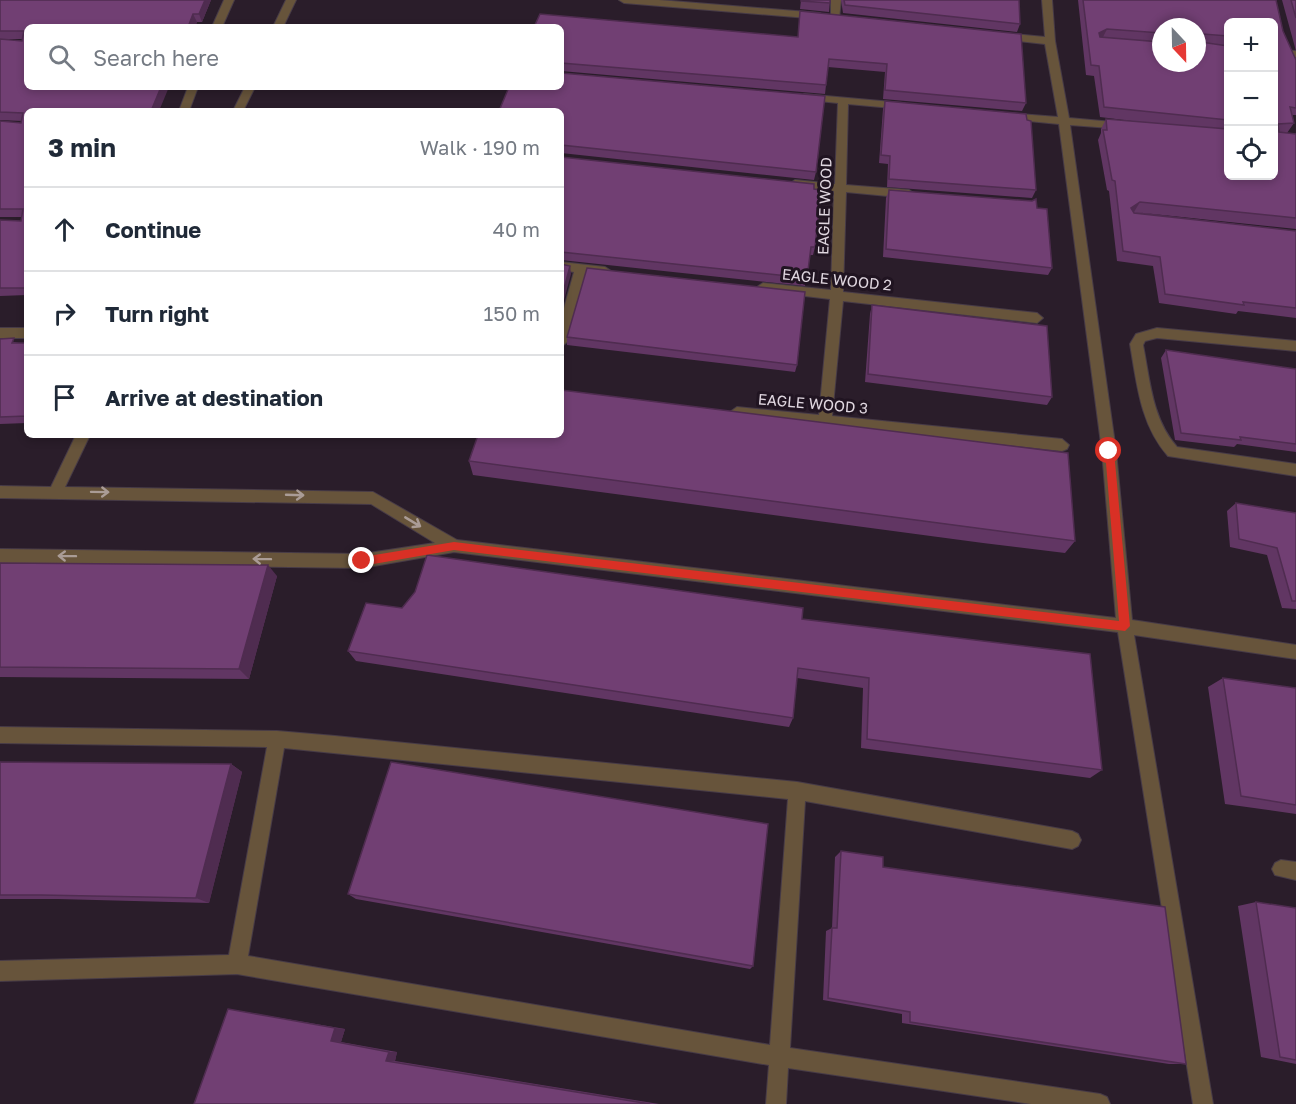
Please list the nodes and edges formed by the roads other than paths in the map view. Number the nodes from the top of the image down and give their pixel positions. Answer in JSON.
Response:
{"nodes":[{"id":1,"x":229,"y":0,"type":"edge"},
{"id":2,"x":291,"y":0,"type":"edge"},
{"id":3,"x":624,"y":0,"type":"edge"},
{"id":4,"x":836,"y":0,"type":"edge"},
{"id":5,"x":1047,"y":0,"type":"edge"},
{"id":6,"x":836,"y":18,"type":"junction"},
{"id":7,"x":848,"y":19,"type":"edge"},
{"id":8,"x":219,"y":24,"type":"edge"},
{"id":9,"x":279,"y":24,"type":"edge"},
{"id":10,"x":990,"y":34,"type":"edge"},
{"id":11,"x":1050,"y":41,"type":"junction"},
{"id":12,"x":192,"y":90,"type":"edge"},
{"id":13,"x":248,"y":90,"type":"edge"},
{"id":14,"x":796,"y":96,"type":"edge"},
{"id":15,"x":843,"y":101,"type":"junction"},
{"id":16,"x":913,"y":107,"type":"edge"},
{"id":17,"x":185,"y":108,"type":"edge"},
{"id":18,"x":240,"y":108,"type":"edge"},
{"id":19,"x":994,"y":115,"type":"edge"},
{"id":20,"x":1064,"y":121,"type":"junction"},
{"id":21,"x":1136,"y":127,"type":"edge"},
{"id":22,"x":783,"y":182,"type":"edge"},
{"id":23,"x":842,"y":189,"type":"junction"},
{"id":24,"x":924,"y":195,"type":"edge"},
{"id":25,"x":564,"y":266,"type":"edge"},
{"id":26,"x":581,"y":269,"type":"junction"},
{"id":27,"x":616,"y":272,"type":"edge"},
{"id":28,"x":744,"y":285,"type":"edge"},
{"id":29,"x":837,"y":295,"type":"junction"},
{"id":30,"x":1037,"y":318,"type":"dead end"},
{"id":31,"x":564,"y":331,"type":"edge"},
{"id":32,"x":0,"y":333,"type":"edge"},
{"id":33,"x":24,"y":333,"type":"edge"},
{"id":34,"x":1296,"y":346,"type":"edge"},
{"id":35,"x":721,"y":411,"type":"edge"},
{"id":36,"x":825,"y":421,"type":"junction"},
{"id":37,"x":82,"y":438,"type":"edge"},
{"id":38,"x":1062,"y":445,"type":"dead end"},
{"id":39,"x":1296,"y":470,"type":"edge"},
{"id":40,"x":56,"y":491,"type":"junction"},
{"id":41,"x":0,"y":492,"type":"edge"},
{"id":42,"x":454,"y":546,"type":"junction"},
{"id":43,"x":0,"y":556,"type":"edge"},
{"id":44,"x":1125,"y":626,"type":"junction"},
{"id":45,"x":1296,"y":652,"type":"edge"},
{"id":46,"x":0,"y":735,"type":"edge"},
{"id":47,"x":277,"y":739,"type":"junction"},
{"id":48,"x":797,"y":791,"type":"junction"},
{"id":49,"x":1072,"y":840,"type":"dead end"},
{"id":50,"x":237,"y":964,"type":"junction"},
{"id":51,"x":0,"y":971,"type":"edge"},
{"id":52,"x":780,"y":1058,"type":"junction"},
{"id":53,"x":776,"y":1104,"type":"edge"},
{"id":54,"x":1100,"y":1104,"type":"edge"},
{"id":55,"x":1203,"y":1104,"type":"edge"}],
"edges":[{"from":1,"to":8,"type":"street"},
{"from":2,"to":9,"type":"street"},
{"from":3,"to":6,"type":"street"},
{"from":4,"to":6,"type":"street"},
{"from":5,"to":11,"type":"street"},
{"from":6,"to":7,"type":"street"},
{"from":10,"to":11,"type":"street"},
{"from":11,"to":20,"type":"street"},
{"from":12,"to":17,"type":"street"},
{"from":13,"to":18,"type":"street"},
{"from":14,"to":15,"type":"street"},
{"from":15,"to":16,"type":"street"},
{"from":15,"to":23,"type":"street","name":"EAGLE WOOD"},
{"from":19,"to":20,"type":"street"},
{"from":20,"to":21,"type":"street"},
{"from":20,"to":44,"type":"street"},
{"from":22,"to":23,"type":"street"},
{"from":23,"to":24,"type":"street"},
{"from":23,"to":29,"type":"street","name":"EAGLE WOOD"},
{"from":25,"to":26,"type":"street"},
{"from":26,"to":27,"type":"street"},
{"from":26,"to":31,"type":"street"},
{"from":28,"to":29,"type":"street","name":"EAGLE WOOD 2"},
{"from":29,"to":30,"type":"street","name":"EAGLE WOOD 2"},
{"from":29,"to":36,"type":"street","name":"EAGLE WOOD"},
{"from":32,"to":33,"type":"street"},
{"from":34,"to":39,"type":"street"},
{"from":35,"to":36,"type":"street","name":"EAGLE WOOD 3"},
{"from":36,"to":38,"type":"street","name":"EAGLE WOOD 3"},
{"from":37,"to":40,"type":"street"},
{"from":40,"to":41,"type":"street"},
{"from":40,"to":42,"type":"street","one_way":true},
{"from":42,"to":43,"type":"street","one_way":true},
{"from":42,"to":44,"type":"street"},
{"from":44,"to":45,"type":"street"},
{"from":44,"to":55,"type":"street"},
{"from":46,"to":47,"type":"street"},
{"from":47,"to":48,"type":"street"},
{"from":47,"to":50,"type":"street"},
{"from":48,"to":49,"type":"street"},
{"from":48,"to":52,"type":"street"},
{"from":50,"to":51,"type":"street"},
{"from":50,"to":52,"type":"street"},
{"from":52,"to":53,"type":"street"},
{"from":52,"to":54,"type":"street"}]}
